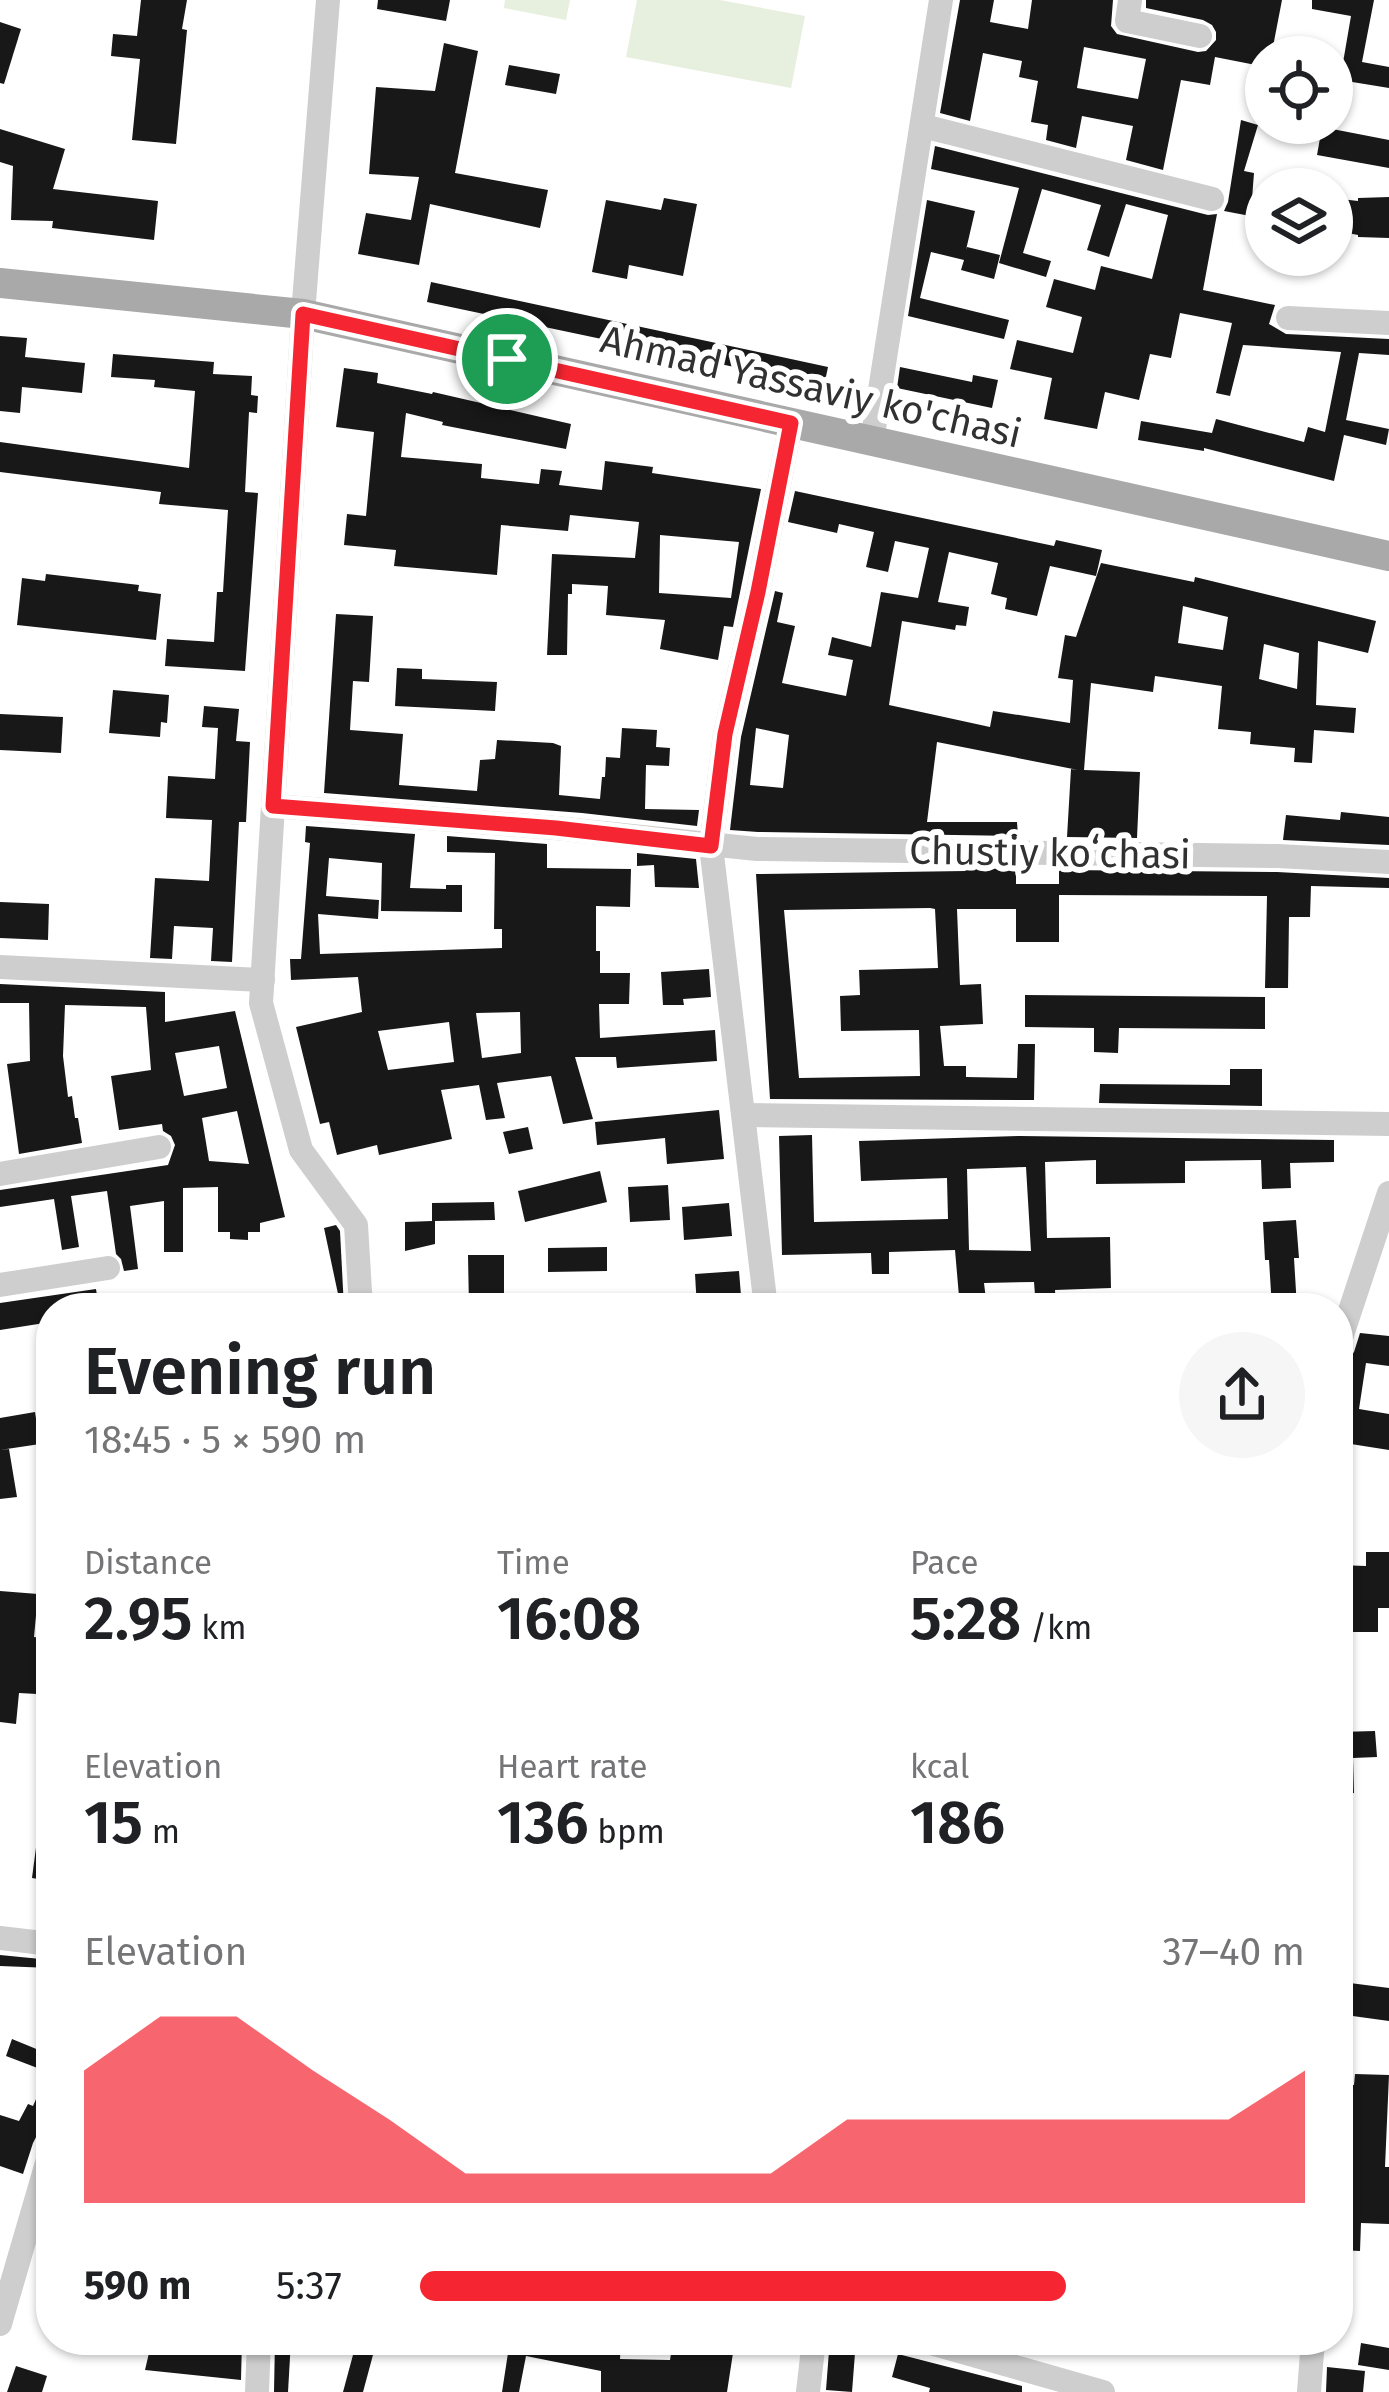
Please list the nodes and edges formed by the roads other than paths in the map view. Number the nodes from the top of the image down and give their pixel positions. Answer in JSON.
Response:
{"nodes":[{"id":1,"x":328,"y":0,"type":"edge"},
{"id":2,"x":1130,"y":0,"type":"edge"},
{"id":3,"x":936,"y":1,"type":"edge"},
{"id":4,"x":1200,"y":36,"type":"dead end"},
{"id":5,"x":923,"y":126,"type":"junction"},
{"id":6,"x":1212,"y":199,"type":"dead end"},
{"id":7,"x":0,"y":283,"type":"edge"},
{"id":8,"x":303,"y":314,"type":"junction"},
{"id":9,"x":1288,"y":318,"type":"dead end"},
{"id":10,"x":1389,"y":323,"type":"edge"},
{"id":11,"x":791,"y":423,"type":"junction"},
{"id":12,"x":872,"y":441,"type":"junction"},
{"id":13,"x":1389,"y":556,"type":"edge"},
{"id":14,"x":273,"y":806,"type":"junction"},
{"id":15,"x":711,"y":846,"type":"junction"},
{"id":16,"x":1389,"y":862,"type":"edge"},
{"id":17,"x":0,"y":967,"type":"edge"},
{"id":18,"x":263,"y":980,"type":"junction"},
{"id":19,"x":744,"y":1115,"type":"junction"},
{"id":20,"x":1389,"y":1124,"type":"edge"},
{"id":21,"x":159,"y":1147,"type":"dead end"},
{"id":22,"x":0,"y":1174,"type":"edge"},
{"id":23,"x":1389,"y":1193,"type":"edge"},
{"id":24,"x":108,"y":1268,"type":"dead end"},
{"id":25,"x":0,"y":1285,"type":"edge"},
{"id":26,"x":360,"y":1293,"type":"edge"},
{"id":27,"x":764,"y":1293,"type":"edge"},
{"id":28,"x":1353,"y":1302,"type":"edge"},
{"id":29,"x":0,"y":1938,"type":"edge"},
{"id":30,"x":36,"y":1942,"type":"edge"},
{"id":31,"x":36,"y":2201,"type":"edge"},
{"id":32,"x":0,"y":2324,"type":"edge"},
{"id":33,"x":258,"y":2355,"type":"edge"},
{"id":34,"x":812,"y":2355,"type":"edge"},
{"id":35,"x":973,"y":2355,"type":"edge"},
{"id":36,"x":1312,"y":2355,"type":"edge"},
{"id":37,"x":257,"y":2392,"type":"edge"},
{"id":38,"x":808,"y":2392,"type":"edge"},
{"id":39,"x":1103,"y":2392,"type":"edge"},
{"id":40,"x":1309,"y":2392,"type":"edge"}],
"edges":[{"from":1,"to":8,"type":"street"},
{"from":2,"to":4,"type":"street"},
{"from":3,"to":5,"type":"street"},
{"from":5,"to":6,"type":"street"},
{"from":5,"to":12,"type":"street"},
{"from":7,"to":8,"type":"main road","name":"Ahmad Yassaviy ko'chasi"},
{"from":8,"to":11,"type":"main road","name":"Ahmad Yassaviy ko'chasi"},
{"from":8,"to":14,"type":"street"},
{"from":9,"to":10,"type":"street"},
{"from":11,"to":12,"type":"main road","name":"Ahmad Yassaviy ko'chasi"},
{"from":11,"to":15,"type":"street"},
{"from":12,"to":13,"type":"main road","name":"Ahmad Yassaviy ko'chasi"},
{"from":14,"to":15,"type":"street","name":"Chustiy koʻchasi"},
{"from":14,"to":18,"type":"street"},
{"from":15,"to":16,"type":"street","name":"Chustiy koʻchasi"},
{"from":15,"to":19,"type":"street"},
{"from":17,"to":18,"type":"street"},
{"from":18,"to":26,"type":"street"},
{"from":19,"to":20,"type":"street"},
{"from":19,"to":27,"type":"street"},
{"from":21,"to":22,"type":"street"},
{"from":23,"to":28,"type":"street"},
{"from":24,"to":25,"type":"street"},
{"from":29,"to":30,"type":"street"},
{"from":31,"to":32,"type":"street"},
{"from":33,"to":37,"type":"street"},
{"from":34,"to":38,"type":"street"},
{"from":35,"to":39,"type":"street"},
{"from":36,"to":40,"type":"street"}]}
